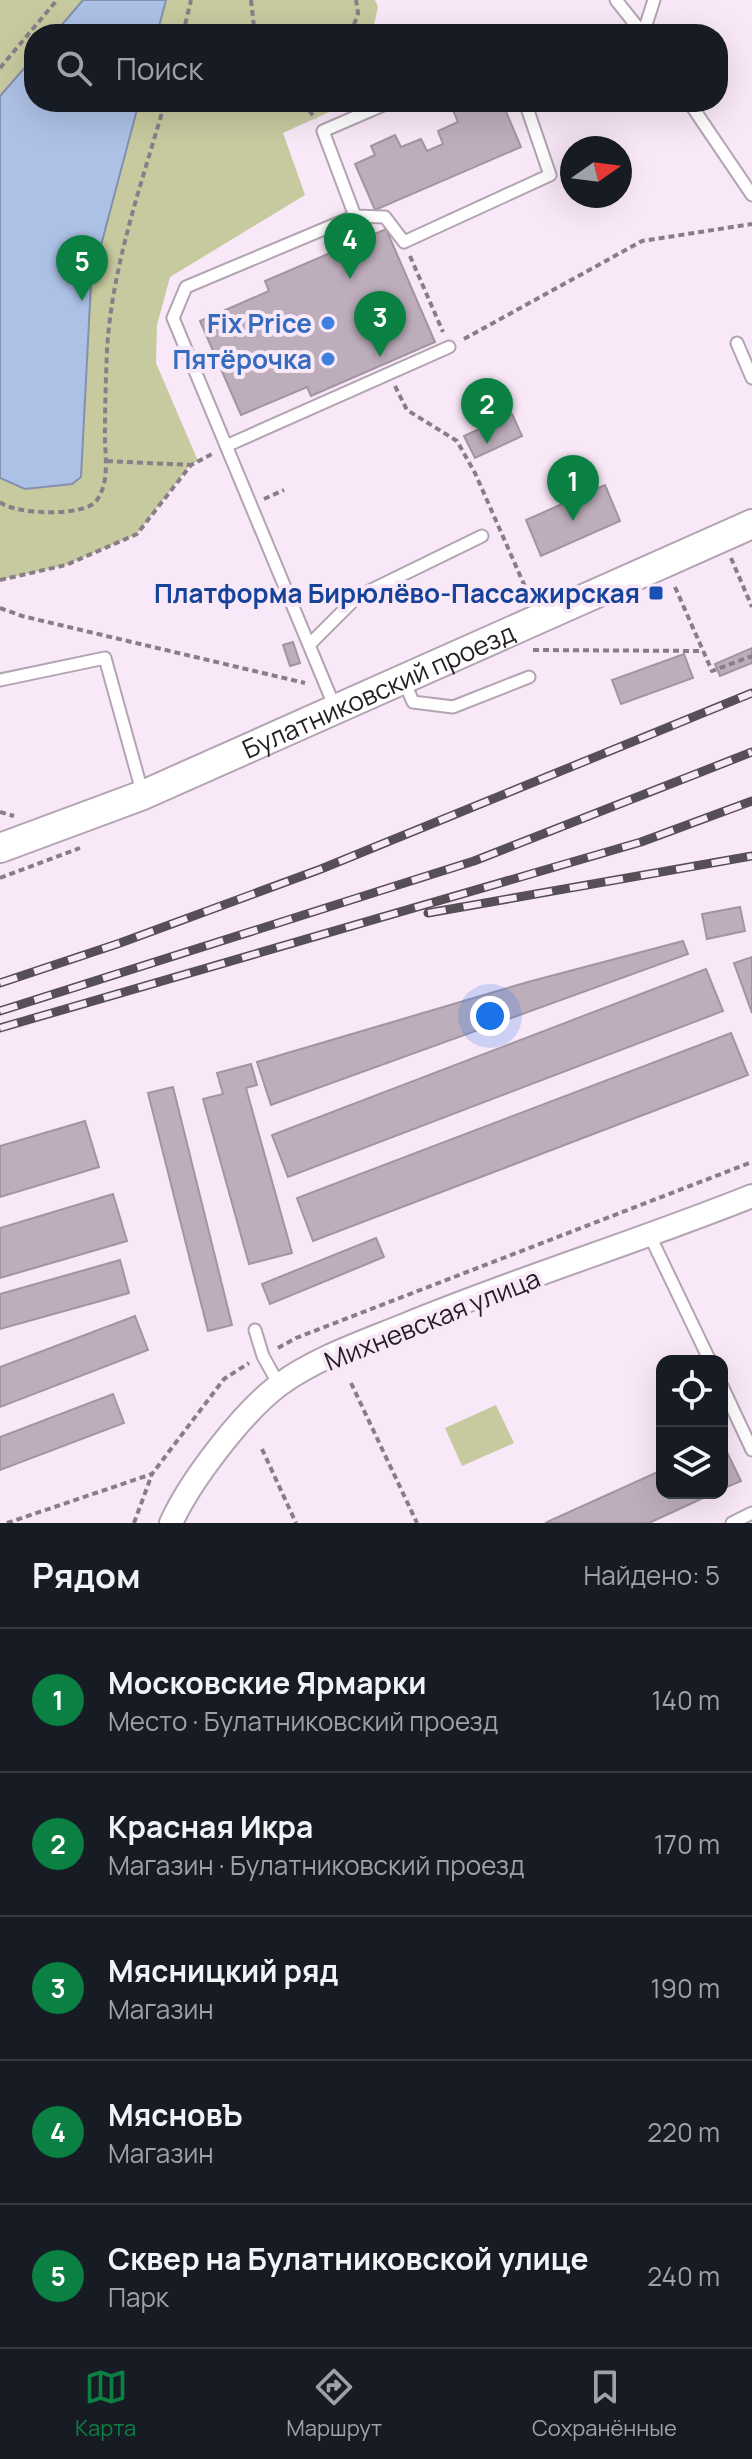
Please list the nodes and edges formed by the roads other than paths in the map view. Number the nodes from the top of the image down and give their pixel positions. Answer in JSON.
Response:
{"nodes":[{"id":1,"x":616,"y":0,"type":"edge"},
{"id":2,"x":654,"y":0,"type":"edge"},
{"id":3,"x":635,"y":24,"type":"edge"},
{"id":4,"x":646,"y":24,"type":"edge"},
{"id":5,"x":367,"y":112,"type":"edge"},
{"id":6,"x":528,"y":112,"type":"edge"},
{"id":7,"x":696,"y":112,"type":"edge"},
{"id":8,"x":752,"y":195,"type":"edge"},
{"id":9,"x":355,"y":216,"type":"junction"},
{"id":10,"x":737,"y":343,"type":"dead end"},
{"id":11,"x":449,"y":347,"type":"road end"},
{"id":12,"x":752,"y":378,"type":"edge"},
{"id":13,"x":226,"y":446,"type":"junction"},
{"id":14,"x":752,"y":524,"type":"edge"},
{"id":15,"x":482,"y":536,"type":"dead end"},
{"id":16,"x":309,"y":645,"type":"junction"},
{"id":17,"x":529,"y":677,"type":"dead end"},
{"id":18,"x":0,"y":680,"type":"edge"},
{"id":19,"x":403,"y":680,"type":"junction"},
{"id":20,"x":332,"y":699,"type":"junction"},
{"id":21,"x":143,"y":795,"type":"junction"},
{"id":22,"x":0,"y":848,"type":"edge"},
{"id":23,"x":750,"y":1198,"type":"edge"},
{"id":24,"x":650,"y":1236,"type":"junction"},
{"id":25,"x":255,"y":1330,"type":"dead end"},
{"id":26,"x":707,"y":1355,"type":"edge"},
{"id":27,"x":279,"y":1385,"type":"junction"},
{"id":28,"x":728,"y":1399,"type":"edge"},
{"id":29,"x":752,"y":1450,"type":"edge"},
{"id":30,"x":752,"y":1513,"type":"edge"},
{"id":31,"x":171,"y":1523,"type":"edge"},
{"id":32,"x":732,"y":1523,"type":"edge"}],
"edges":[{"from":1,"to":3,"type":"lane"},
{"from":2,"to":4,"type":"lane"},
{"from":5,"to":9,"type":"lane"},
{"from":6,"to":9,"type":"lane"},
{"from":7,"to":8,"type":"lane"},
{"from":9,"to":13,"type":"lane"},
{"from":10,"to":12,"type":"lane"},
{"from":11,"to":13,"type":"lane"},
{"from":13,"to":16,"type":"lane"},
{"from":14,"to":19,"type":"street","name":"Булатниковский проезд"},
{"from":15,"to":16,"type":"lane"},
{"from":16,"to":20,"type":"lane"},
{"from":17,"to":19,"type":"lane"},
{"from":18,"to":21,"type":"lane"},
{"from":19,"to":20,"type":"street","name":"Булатниковский проезд"},
{"from":20,"to":21,"type":"street","name":"Булатниковский проезд"},
{"from":21,"to":22,"type":"street","name":"Булатниковский проезд"},
{"from":23,"to":24,"type":"street","name":"Михневская улица"},
{"from":24,"to":26,"type":"lane"},
{"from":24,"to":27,"type":"street","name":"Михневская улица"},
{"from":25,"to":27,"type":"lane"},
{"from":27,"to":31,"type":"street","name":"Михневская улица"},
{"from":28,"to":29,"type":"lane"},
{"from":30,"to":32,"type":"lane"}]}
